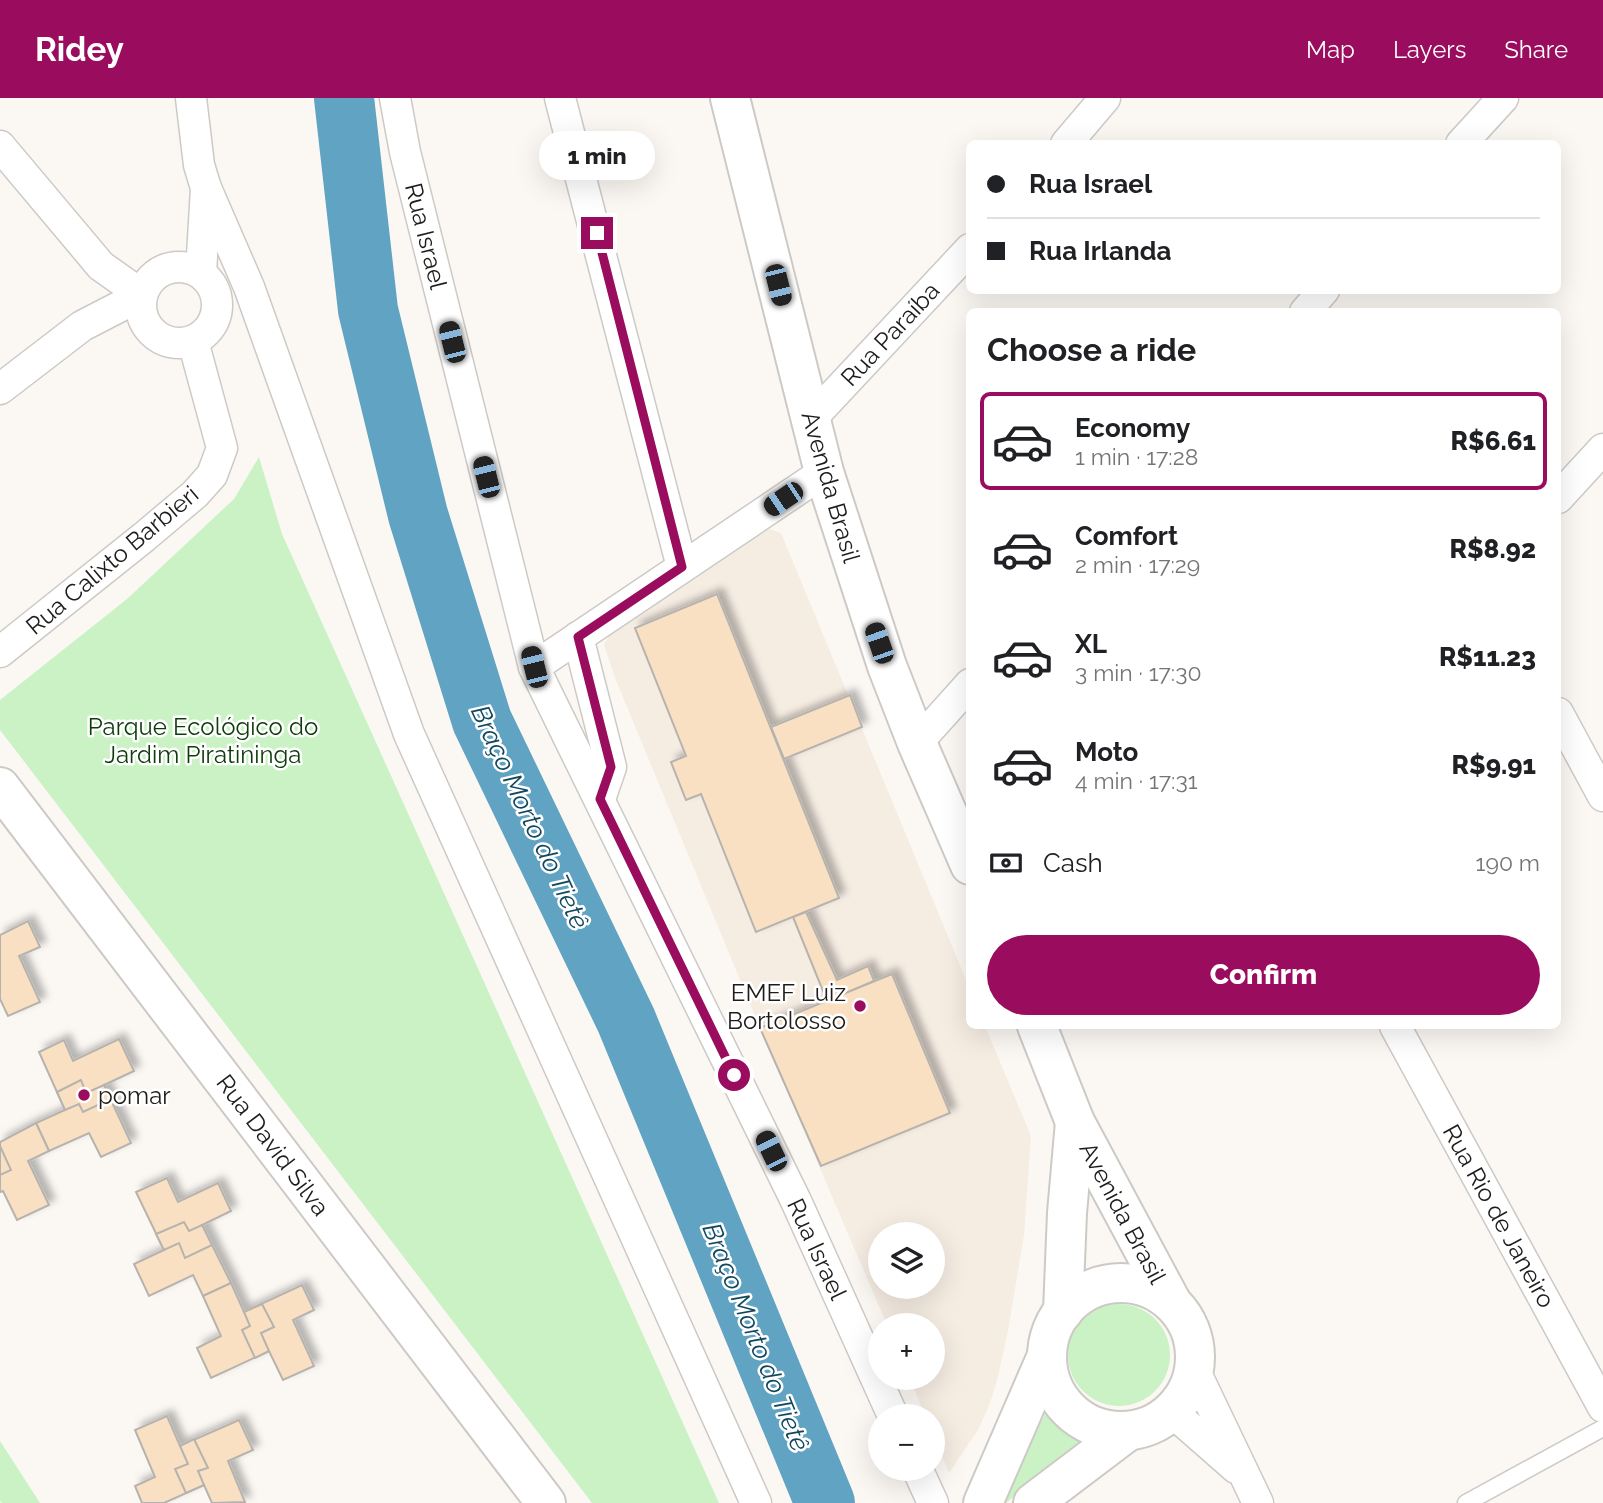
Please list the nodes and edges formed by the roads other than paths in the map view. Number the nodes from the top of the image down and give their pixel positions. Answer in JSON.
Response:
{"nodes":[{"id":1,"x":191,"y":98,"type":"edge"},
{"id":2,"x":396,"y":98,"type":"edge"},
{"id":3,"x":560,"y":98,"type":"edge"},
{"id":4,"x":730,"y":98,"type":"edge"},
{"id":5,"x":1105,"y":98,"type":"edge"},
{"id":6,"x":1503,"y":98,"type":"edge"},
{"id":7,"x":1069,"y":140,"type":"edge"},
{"id":8,"x":1465,"y":140,"type":"edge"},
{"id":9,"x":0,"y":146,"type":"edge"},
{"id":10,"x":206,"y":188,"type":"junction"},
{"id":11,"x":966,"y":254,"type":"edge"},
{"id":12,"x":201,"y":273,"type":"junction"},
{"id":13,"x":1321,"y":294,"type":"edge"},
{"id":14,"x":142,"y":295,"type":"junction"},
{"id":15,"x":1308,"y":308,"type":"edge"},
{"id":16,"x":193,"y":341,"type":"junction"},
{"id":17,"x":0,"y":389,"type":"edge"},
{"id":18,"x":811,"y":419,"type":"junction"},
{"id":19,"x":1603,"y":449,"type":"edge"},
{"id":20,"x":824,"y":471,"type":"junction"},
{"id":21,"x":1561,"y":495,"type":"edge"},
{"id":22,"x":682,"y":567,"type":"junction"},
{"id":23,"x":578,"y":637,"type":"junction"},
{"id":24,"x":0,"y":652,"type":"edge"},
{"id":25,"x":534,"y":667,"type":"junction"},
{"id":26,"x":966,"y":688,"type":"edge"},
{"id":27,"x":1561,"y":719,"type":"edge"},
{"id":28,"x":917,"y":743,"type":"junction"},
{"id":29,"x":0,"y":787,"type":"edge"},
{"id":30,"x":1603,"y":796,"type":"edge"},
{"id":31,"x":600,"y":799,"type":"junction"},
{"id":32,"x":966,"y":856,"type":"edge"},
{"id":33,"x":1044,"y":1029,"type":"edge"},
{"id":34,"x":1397,"y":1029,"type":"edge"},
{"id":35,"x":1075,"y":1122,"type":"junction"},
{"id":36,"x":1172,"y":1303,"type":"junction"},
{"id":37,"x":1063,"y":1312,"type":"junction"},
{"id":38,"x":1046,"y":1358,"type":"junction"},
{"id":39,"x":1194,"y":1369,"type":"junction"},
{"id":40,"x":888,"y":1404,"type":"edge"},
{"id":41,"x":1603,"y":1407,"type":"edge"},
{"id":42,"x":1171,"y":1411,"type":"junction"},
{"id":43,"x":1603,"y":1428,"type":"edge"},
{"id":44,"x":1128,"y":1431,"type":"junction"},
{"id":45,"x":923,"y":1481,"type":"edge"},
{"id":46,"x":1253,"y":1490,"type":"edge"},
{"id":47,"x":546,"y":1503,"type":"edge"},
{"id":48,"x":757,"y":1503,"type":"edge"},
{"id":49,"x":933,"y":1503,"type":"edge"},
{"id":50,"x":983,"y":1503,"type":"edge"},
{"id":51,"x":1033,"y":1503,"type":"edge"},
{"id":52,"x":1466,"y":1503,"type":"edge"}],
"edges":[{"from":1,"to":10,"type":"street"},
{"from":2,"to":25,"type":"street","name":"Rua Israel"},
{"from":3,"to":22,"type":"street"},
{"from":4,"to":18,"type":"main road","name":"Avenida Brasil"},
{"from":5,"to":7,"type":"street"},
{"from":6,"to":8,"type":"street"},
{"from":9,"to":14,"type":"street"},
{"from":10,"to":12,"type":"street"},
{"from":10,"to":48,"type":"street"},
{"from":11,"to":18,"type":"street","name":"Rua Paraíba"},
{"from":12,"to":14,"type":"street"},
{"from":12,"to":16,"type":"street"},
{"from":13,"to":15,"type":"street"},
{"from":14,"to":16,"type":"street"},
{"from":14,"to":17,"type":"street"},
{"from":16,"to":24,"type":"street","name":"Rua Calixto Barbieri"},
{"from":18,"to":20,"type":"main road","name":"Avenida Brasil"},
{"from":19,"to":21,"type":"street"},
{"from":20,"to":22,"type":"street"},
{"from":20,"to":28,"type":"main road","name":"Avenida Brasil"},
{"from":22,"to":23,"type":"street"},
{"from":23,"to":25,"type":"street"},
{"from":23,"to":31,"type":"street"},
{"from":25,"to":31,"type":"street","name":"Rua Israel"},
{"from":26,"to":28,"type":"street"},
{"from":27,"to":30,"type":"street"},
{"from":28,"to":32,"type":"main road","name":"Avenida Brasil"},
{"from":29,"to":47,"type":"main road","name":"Rua David Silva"},
{"from":31,"to":40,"type":"street","name":"Rua Israel"},
{"from":33,"to":35,"type":"main road","name":"Avenida Brasil"},
{"from":34,"to":41,"type":"street","name":"Rua Rio de Janeiro"},
{"from":35,"to":36,"type":"main road","name":"Avenida Brasil"},
{"from":35,"to":37,"type":"main road","name":"Avenida Brasil"},
{"from":36,"to":37,"type":"main road"},
{"from":36,"to":39,"type":"main road"},
{"from":37,"to":38,"type":"main road"},
{"from":38,"to":44,"type":"main road"},
{"from":38,"to":50,"type":"main road"},
{"from":39,"to":42,"type":"main road"},
{"from":39,"to":46,"type":"street"},
{"from":42,"to":44,"type":"main road"},
{"from":42,"to":46,"type":"street"},
{"from":43,"to":52,"type":"lane"},
{"from":44,"to":51,"type":"main road"},
{"from":45,"to":49,"type":"street"}]}
